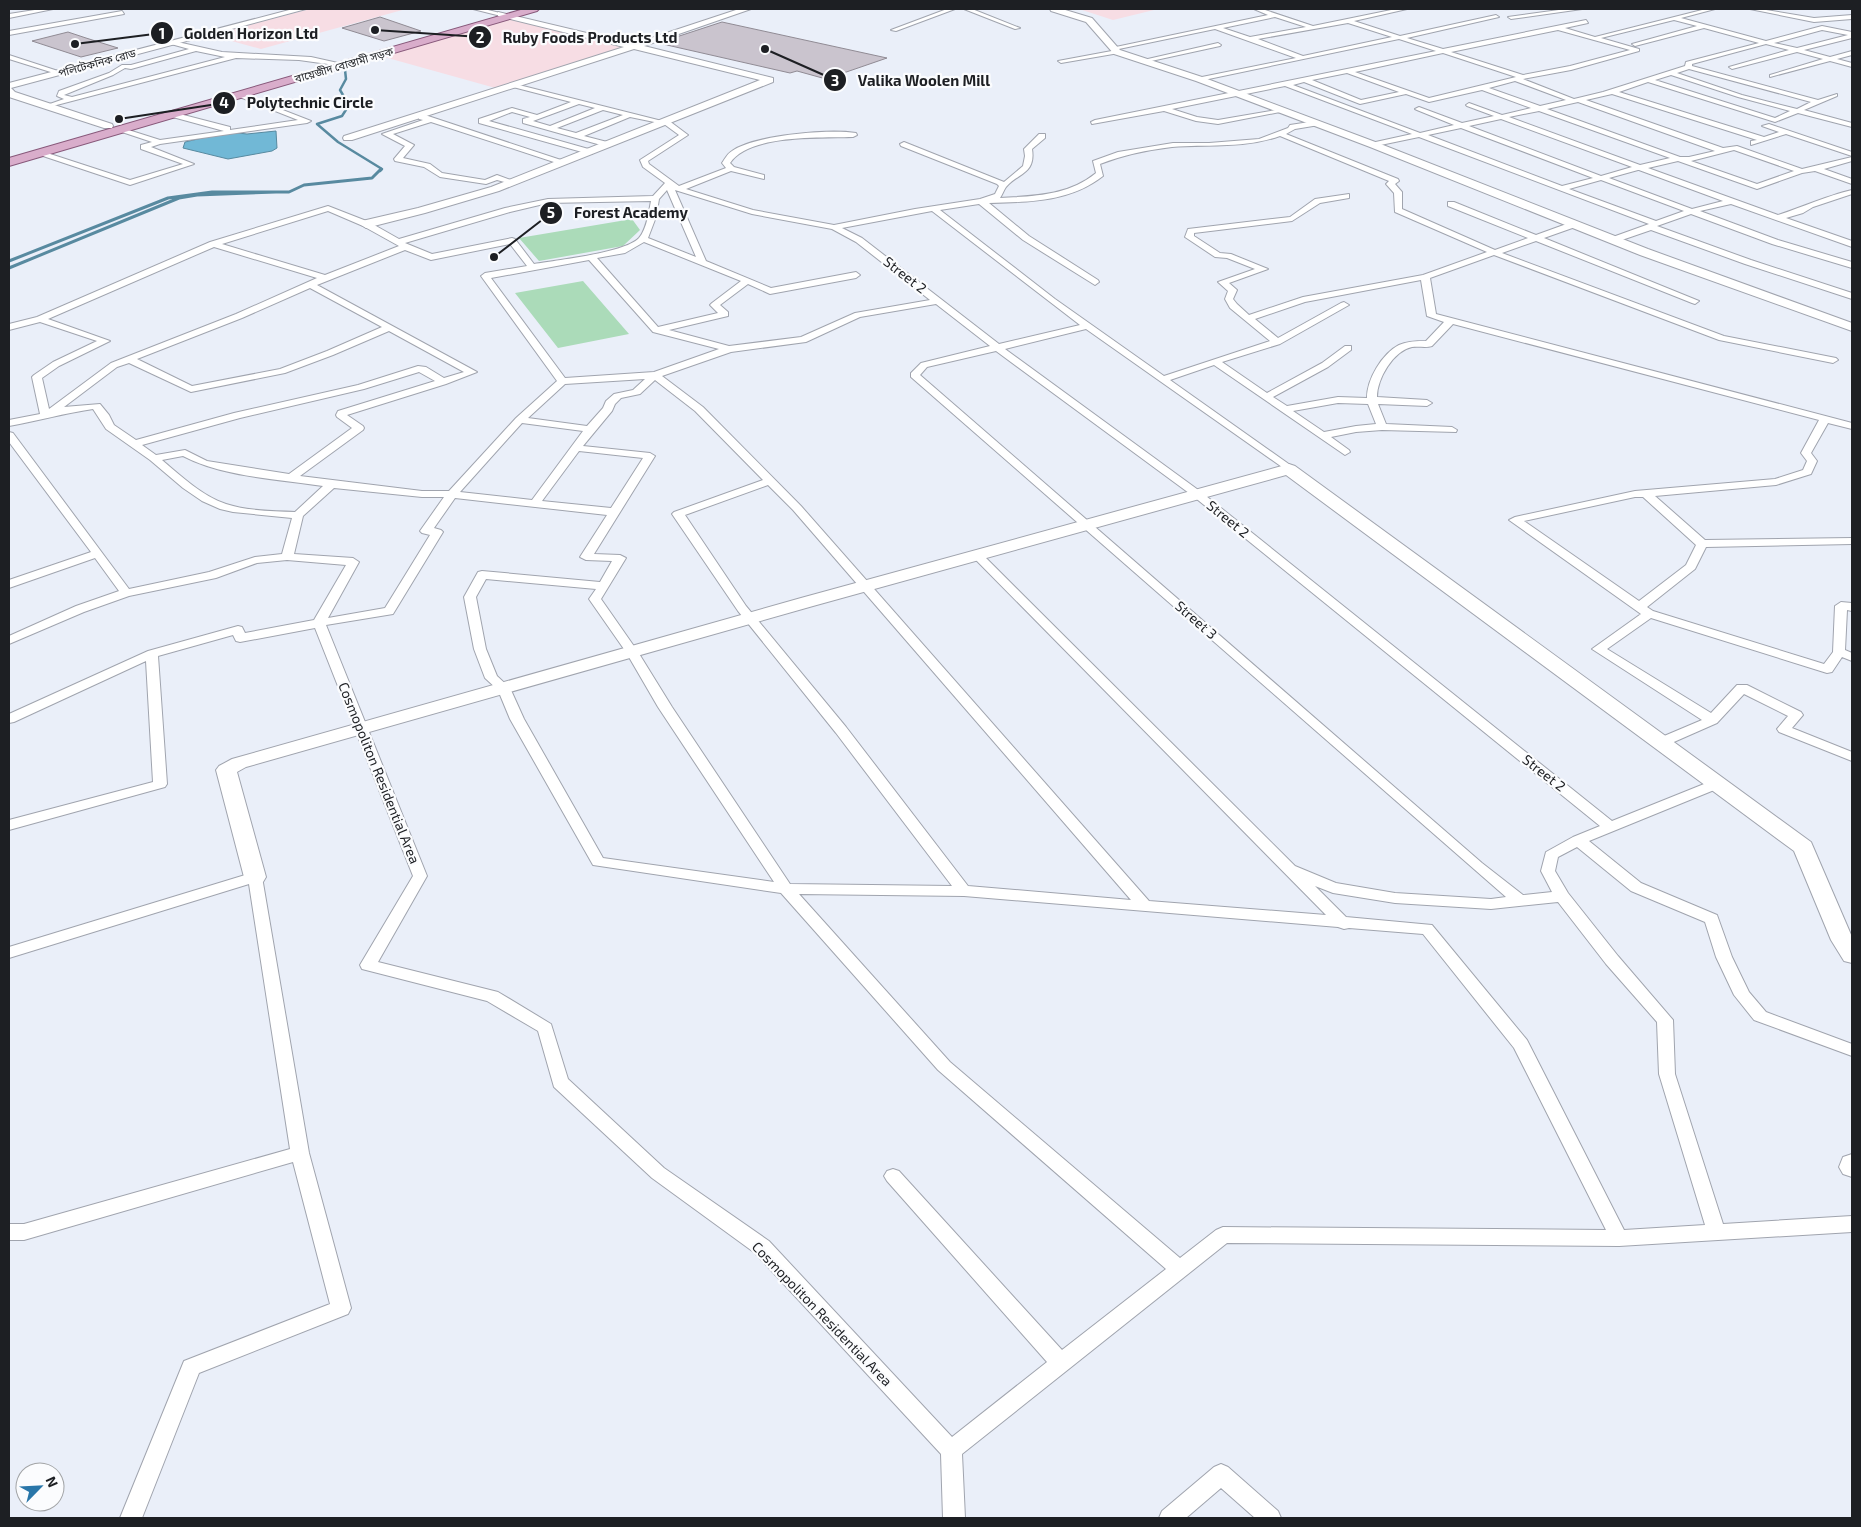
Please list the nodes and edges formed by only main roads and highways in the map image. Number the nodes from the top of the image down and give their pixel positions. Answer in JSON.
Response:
{"nodes":[{"id":1,"x":520,"y":9,"type":"edge"},
{"id":2,"x":534,"y":9,"type":"edge"},
{"id":3,"x":505,"y":15,"type":"junction"},
{"id":4,"x":9,"y":156,"type":"edge"},
{"id":5,"x":9,"y":162,"type":"edge"}],
"edges":[{"from":1,"to":3,"type":"main road","name":"বায়েজীদ বোস্তামী সড়ক"},
{"from":2,"to":3,"type":"main road","name":"বায়েজীদ বোস্তামী সড়ক"},
{"from":3,"to":4,"type":"main road","name":"বায়েজীদ বোস্তামী সড়ক"},
{"from":3,"to":5,"type":"main road","name":"বায়েজীদ বোস্তামী সড়ক"}]}
